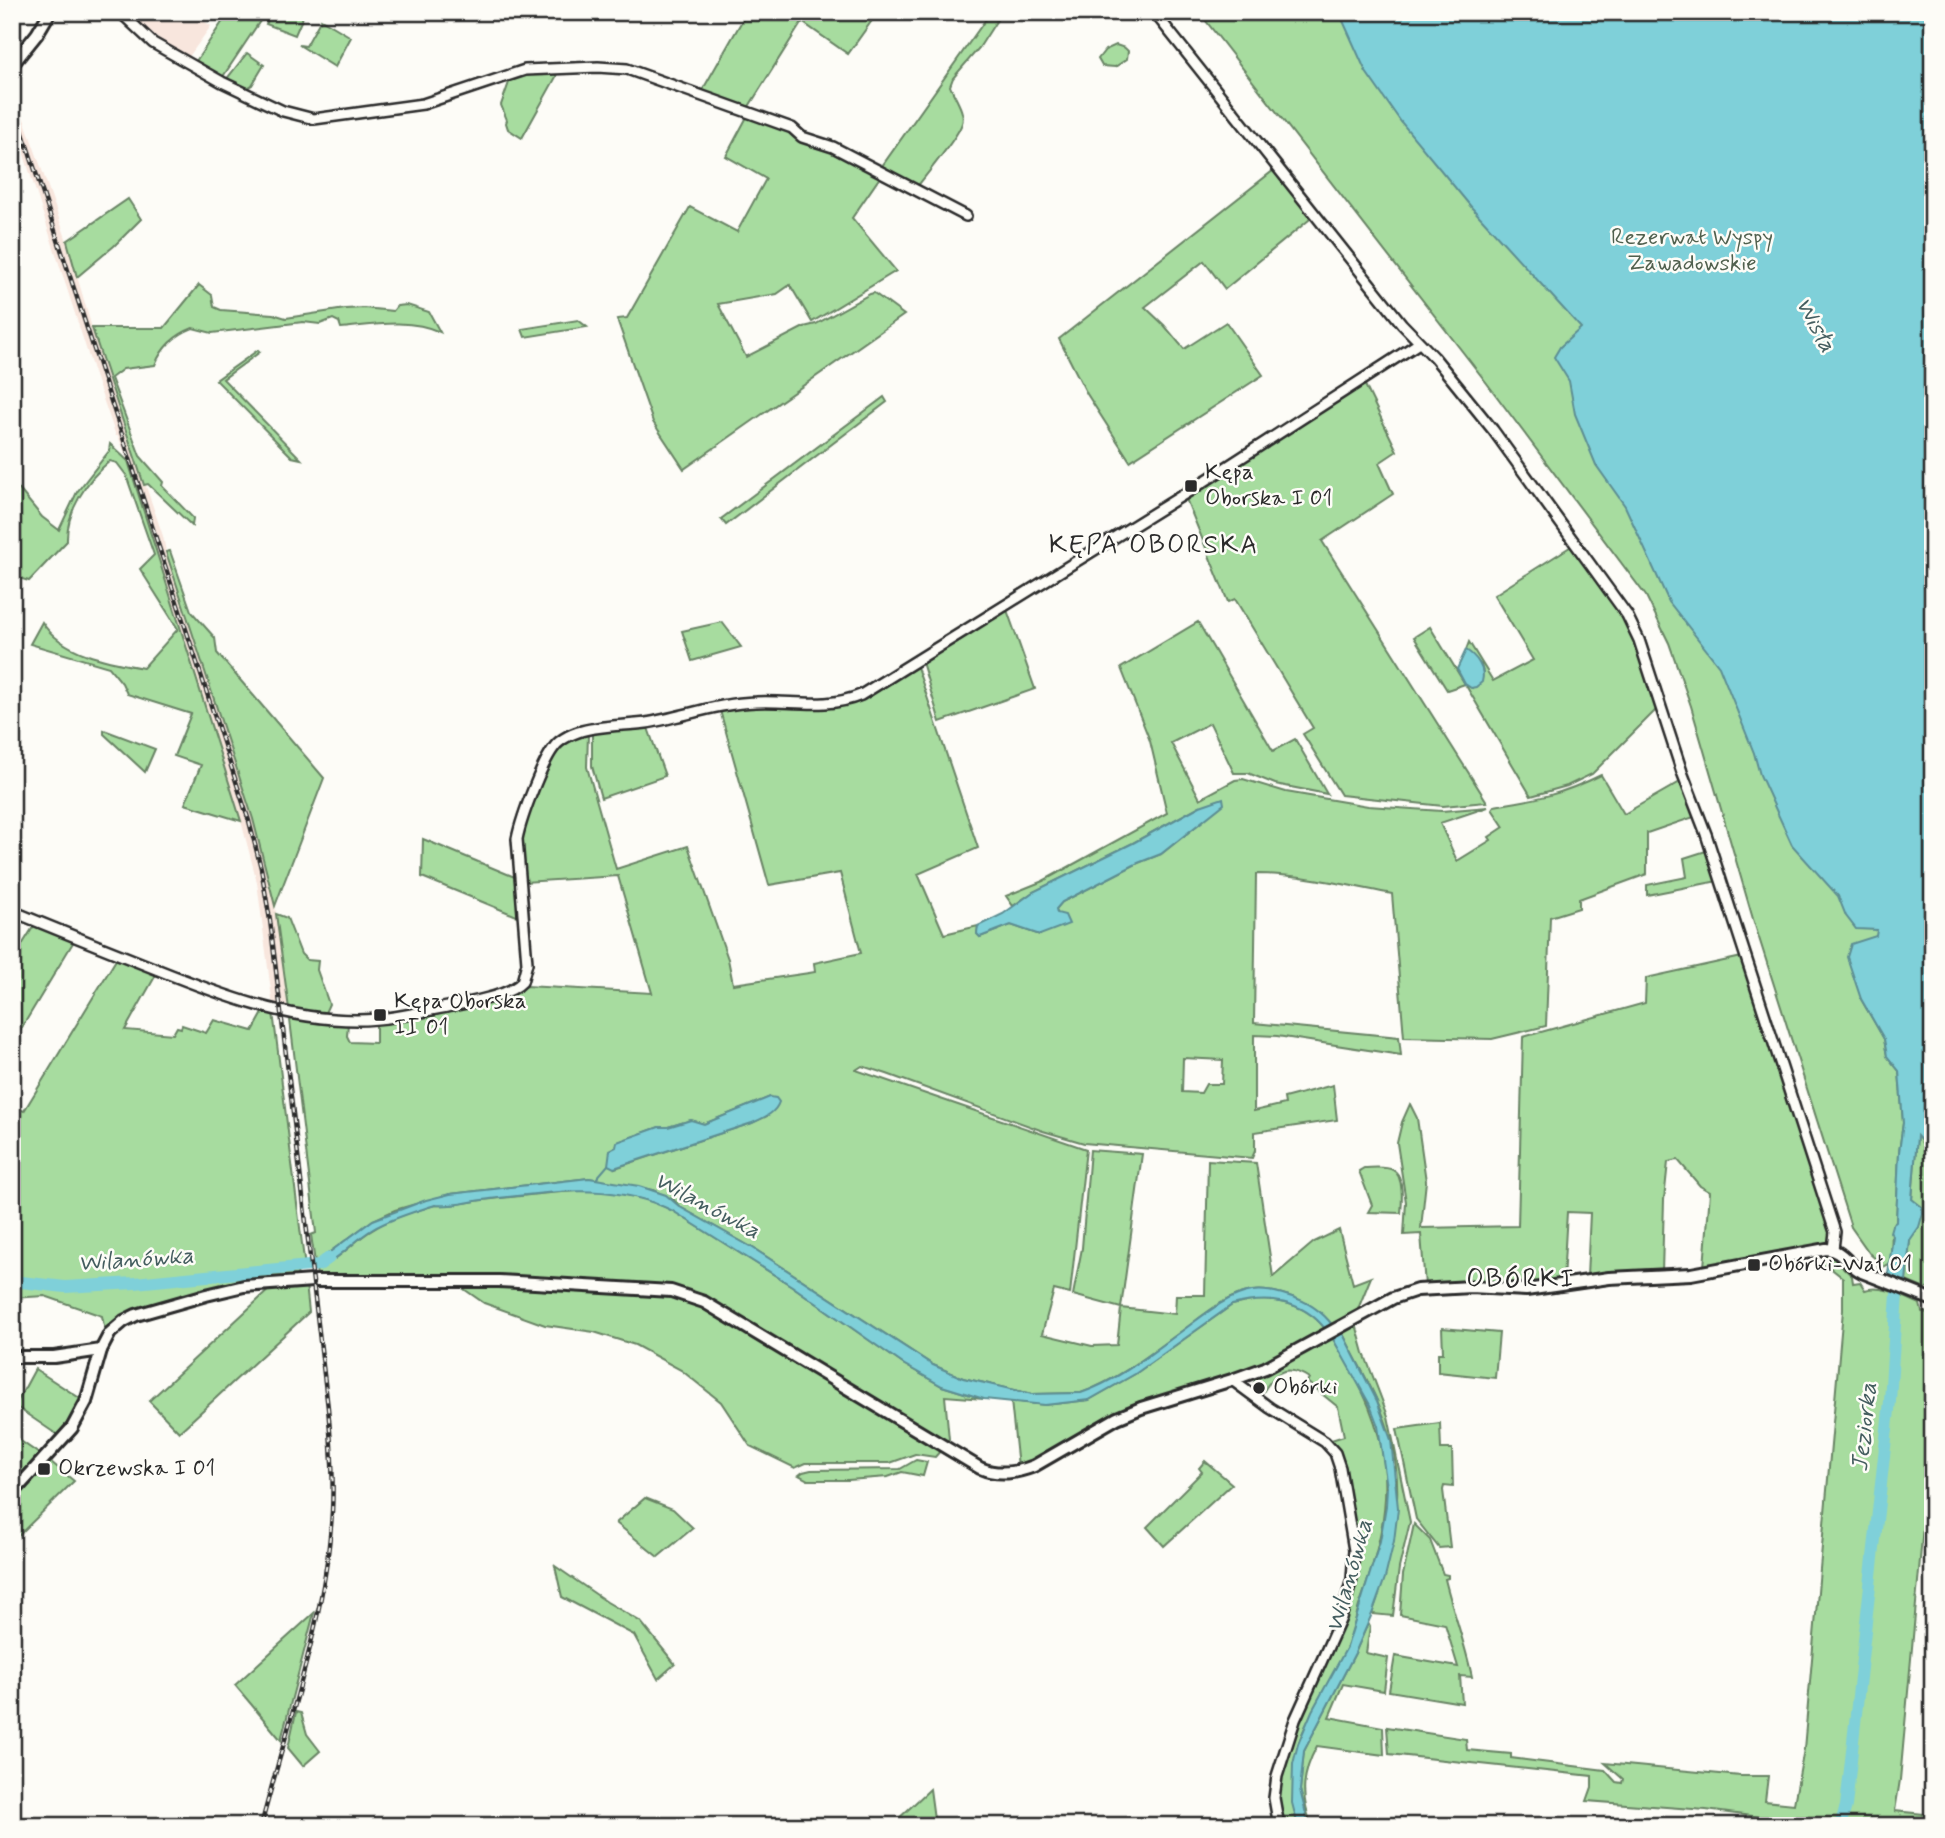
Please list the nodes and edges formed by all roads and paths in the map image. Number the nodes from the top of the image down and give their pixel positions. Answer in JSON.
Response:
{"nodes":[{"id":1,"x":50,"y":12,"type":"edge"},
{"id":2,"x":121,"y":12,"type":"edge"},
{"id":3,"x":1154,"y":12,"type":"edge"},
{"id":4,"x":12,"y":65,"type":"edge"},
{"id":5,"x":966,"y":216,"type":"dead end"},
{"id":6,"x":1419,"y":343,"type":"junction"},
{"id":7,"x":12,"y":912,"type":"edge"},
{"id":8,"x":1833,"y":1249,"type":"junction"},
{"id":9,"x":1928,"y":1298,"type":"edge"},
{"id":10,"x":101,"y":1350,"type":"junction"},
{"id":11,"x":12,"y":1357,"type":"edge"},
{"id":12,"x":1232,"y":1380,"type":"junction"},
{"id":13,"x":12,"y":1494,"type":"edge"},
{"id":14,"x":1279,"y":1826,"type":"edge"}],
"edges":[{"from":1,"to":4,"type":"street"},
{"from":2,"to":5,"type":"street"},
{"from":3,"to":6,"type":"street"},
{"from":6,"to":7,"type":"street"},
{"from":6,"to":8,"type":"street"},
{"from":8,"to":9,"type":"street"},
{"from":8,"to":12,"type":"street"},
{"from":10,"to":11,"type":"street"},
{"from":10,"to":12,"type":"street"},
{"from":10,"to":13,"type":"street"},
{"from":12,"to":14,"type":"street"}]}
